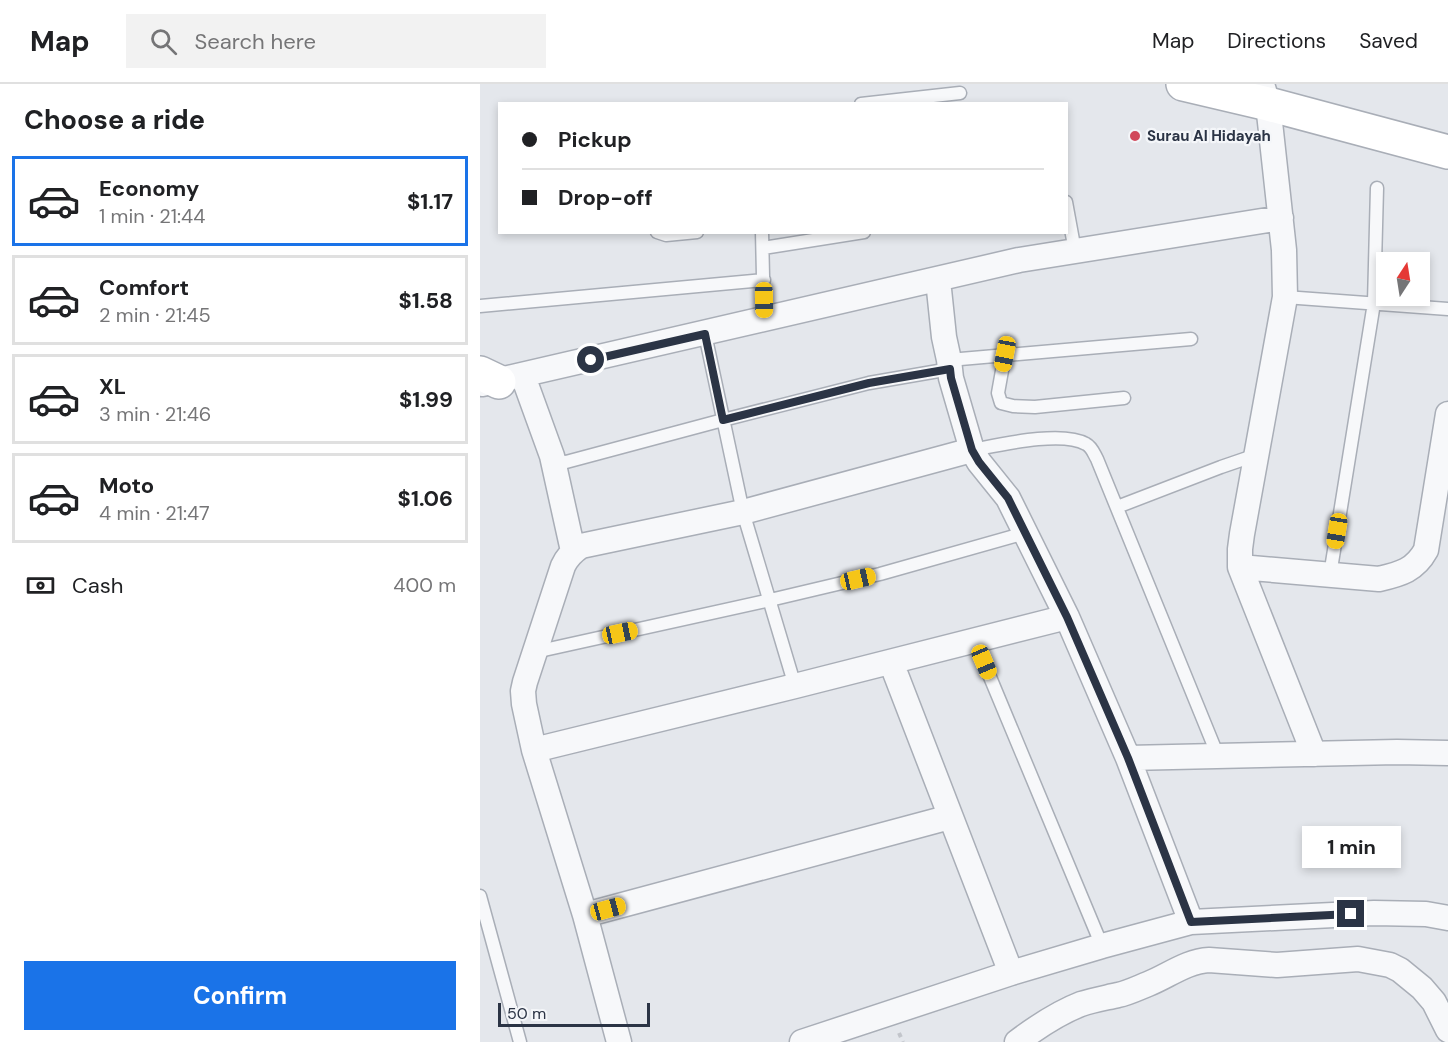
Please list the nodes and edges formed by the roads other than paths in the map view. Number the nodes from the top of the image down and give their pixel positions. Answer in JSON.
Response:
{"nodes":[{"id":1,"x":1183,"y":84,"type":"edge"},
{"id":2,"x":960,"y":93,"type":"edge"},
{"id":3,"x":1265,"y":94,"type":"edge"},
{"id":4,"x":879,"y":102,"type":"edge"},
{"id":5,"x":1448,"y":152,"type":"edge"},
{"id":6,"x":1377,"y":188,"type":"dead end"},
{"id":7,"x":1068,"y":208,"type":"edge"},
{"id":8,"x":1281,"y":218,"type":"junction"},
{"id":9,"x":762,"y":234,"type":"edge"},
{"id":10,"x":851,"y":234,"type":"edge"},
{"id":11,"x":763,"y":248,"type":"junction"},
{"id":12,"x":1075,"y":251,"type":"junction"},
{"id":13,"x":764,"y":280,"type":"junction"},
{"id":14,"x":938,"y":280,"type":"junction"},
{"id":15,"x":1285,"y":297,"type":"junction"},
{"id":16,"x":1374,"y":303,"type":"junction"},
{"id":17,"x":480,"y":306,"type":"edge"},
{"id":18,"x":1448,"y":309,"type":"edge"},
{"id":19,"x":764,"y":320,"type":"junction"},
{"id":20,"x":705,"y":334,"type":"junction"},
{"id":21,"x":1191,"y":339,"type":"dead end"},
{"id":22,"x":1005,"y":354,"type":"junction"},
{"id":23,"x":949,"y":365,"type":"junction"},
{"id":24,"x":495,"y":379,"type":"edge"},
{"id":25,"x":1124,"y":398,"type":"dead end"},
{"id":26,"x":1448,"y":414,"type":"edge"},
{"id":27,"x":723,"y":420,"type":"junction"},
{"id":28,"x":972,"y":450,"type":"junction"},
{"id":29,"x":1256,"y":455,"type":"junction"},
{"id":30,"x":552,"y":456,"type":"junction"},
{"id":31,"x":1117,"y":507,"type":"junction"},
{"id":32,"x":743,"y":512,"type":"junction"},
{"id":33,"x":1025,"y":533,"type":"junction"},
{"id":34,"x":573,"y":551,"type":"junction"},
{"id":35,"x":1240,"y":567,"type":"junction"},
{"id":36,"x":1330,"y":574,"type":"junction"},
{"id":37,"x":770,"y":600,"type":"junction"},
{"id":38,"x":1067,"y":617,"type":"junction"},
{"id":39,"x":975,"y":641,"type":"junction"},
{"id":40,"x":535,"y":652,"type":"junction"},
{"id":41,"x":891,"y":662,"type":"junction"},
{"id":42,"x":795,"y":686,"type":"junction"},
{"id":43,"x":534,"y":750,"type":"junction"},
{"id":44,"x":1448,"y":753,"type":"edge"},
{"id":45,"x":1314,"y":754,"type":"junction"},
{"id":46,"x":1218,"y":756,"type":"junction"},
{"id":47,"x":1128,"y":758,"type":"junction"},
{"id":48,"x":950,"y":817,"type":"junction"},
{"id":49,"x":480,"y":896,"type":"edge"},
{"id":50,"x":585,"y":915,"type":"junction"},
{"id":51,"x":483,"y":917,"type":"edge"},
{"id":52,"x":1448,"y":918,"type":"edge"},
{"id":53,"x":1191,"y":922,"type":"junction"},
{"id":54,"x":1102,"y":946,"type":"junction"},
{"id":55,"x":1011,"y":973,"type":"junction"},
{"id":56,"x":1448,"y":1030,"type":"edge"},
{"id":57,"x":519,"y":1042,"type":"edge"},
{"id":58,"x":619,"y":1042,"type":"edge"},
{"id":59,"x":802,"y":1042,"type":"edge"},
{"id":60,"x":1017,"y":1042,"type":"edge"}],
"edges":[{"from":1,"to":3,"type":"street"},
{"from":2,"to":4,"type":"lane"},
{"from":3,"to":5,"type":"street"},
{"from":3,"to":8,"type":"street"},
{"from":6,"to":16,"type":"lane"},
{"from":7,"to":12,"type":"lane"},
{"from":8,"to":12,"type":"street"},
{"from":8,"to":15,"type":"street"},
{"from":9,"to":11,"type":"lane"},
{"from":10,"to":11,"type":"lane"},
{"from":11,"to":13,"type":"lane"},
{"from":12,"to":14,"type":"street"},
{"from":13,"to":17,"type":"lane"},
{"from":13,"to":19,"type":"lane"},
{"from":14,"to":19,"type":"street"},
{"from":14,"to":23,"type":"street"},
{"from":15,"to":16,"type":"lane"},
{"from":15,"to":29,"type":"street"},
{"from":16,"to":18,"type":"lane"},
{"from":16,"to":36,"type":"lane"},
{"from":19,"to":20,"type":"street"},
{"from":20,"to":24,"type":"street"},
{"from":20,"to":27,"type":"lane"},
{"from":21,"to":22,"type":"lane"},
{"from":22,"to":23,"type":"lane"},
{"from":22,"to":25,"type":"lane"},
{"from":23,"to":27,"type":"lane"},
{"from":23,"to":28,"type":"street"},
{"from":24,"to":30,"type":"street"},
{"from":26,"to":36,"type":"street"},
{"from":27,"to":30,"type":"lane"},
{"from":27,"to":32,"type":"lane"},
{"from":28,"to":31,"type":"lane"},
{"from":28,"to":32,"type":"street"},
{"from":28,"to":33,"type":"street"},
{"from":29,"to":31,"type":"lane"},
{"from":29,"to":35,"type":"street"},
{"from":30,"to":34,"type":"street"},
{"from":31,"to":46,"type":"lane"},
{"from":32,"to":34,"type":"street"},
{"from":32,"to":37,"type":"lane"},
{"from":33,"to":37,"type":"lane"},
{"from":33,"to":38,"type":"street"},
{"from":34,"to":40,"type":"street"},
{"from":35,"to":36,"type":"street"},
{"from":35,"to":45,"type":"street"},
{"from":37,"to":40,"type":"lane"},
{"from":37,"to":42,"type":"lane"},
{"from":38,"to":39,"type":"street"},
{"from":38,"to":47,"type":"street"},
{"from":39,"to":41,"type":"street"},
{"from":39,"to":54,"type":"lane"},
{"from":40,"to":43,"type":"street"},
{"from":41,"to":42,"type":"street"},
{"from":41,"to":48,"type":"street"},
{"from":42,"to":43,"type":"street"},
{"from":43,"to":50,"type":"street"},
{"from":44,"to":45,"type":"street"},
{"from":45,"to":46,"type":"street"},
{"from":46,"to":47,"type":"street"},
{"from":47,"to":53,"type":"street"},
{"from":48,"to":50,"type":"street"},
{"from":48,"to":55,"type":"street"},
{"from":49,"to":51,"type":"lane"},
{"from":50,"to":58,"type":"street"},
{"from":51,"to":57,"type":"lane"},
{"from":52,"to":53,"type":"street"},
{"from":53,"to":54,"type":"street"},
{"from":54,"to":55,"type":"street"},
{"from":55,"to":59,"type":"street"},
{"from":56,"to":60,"type":"street"}]}
